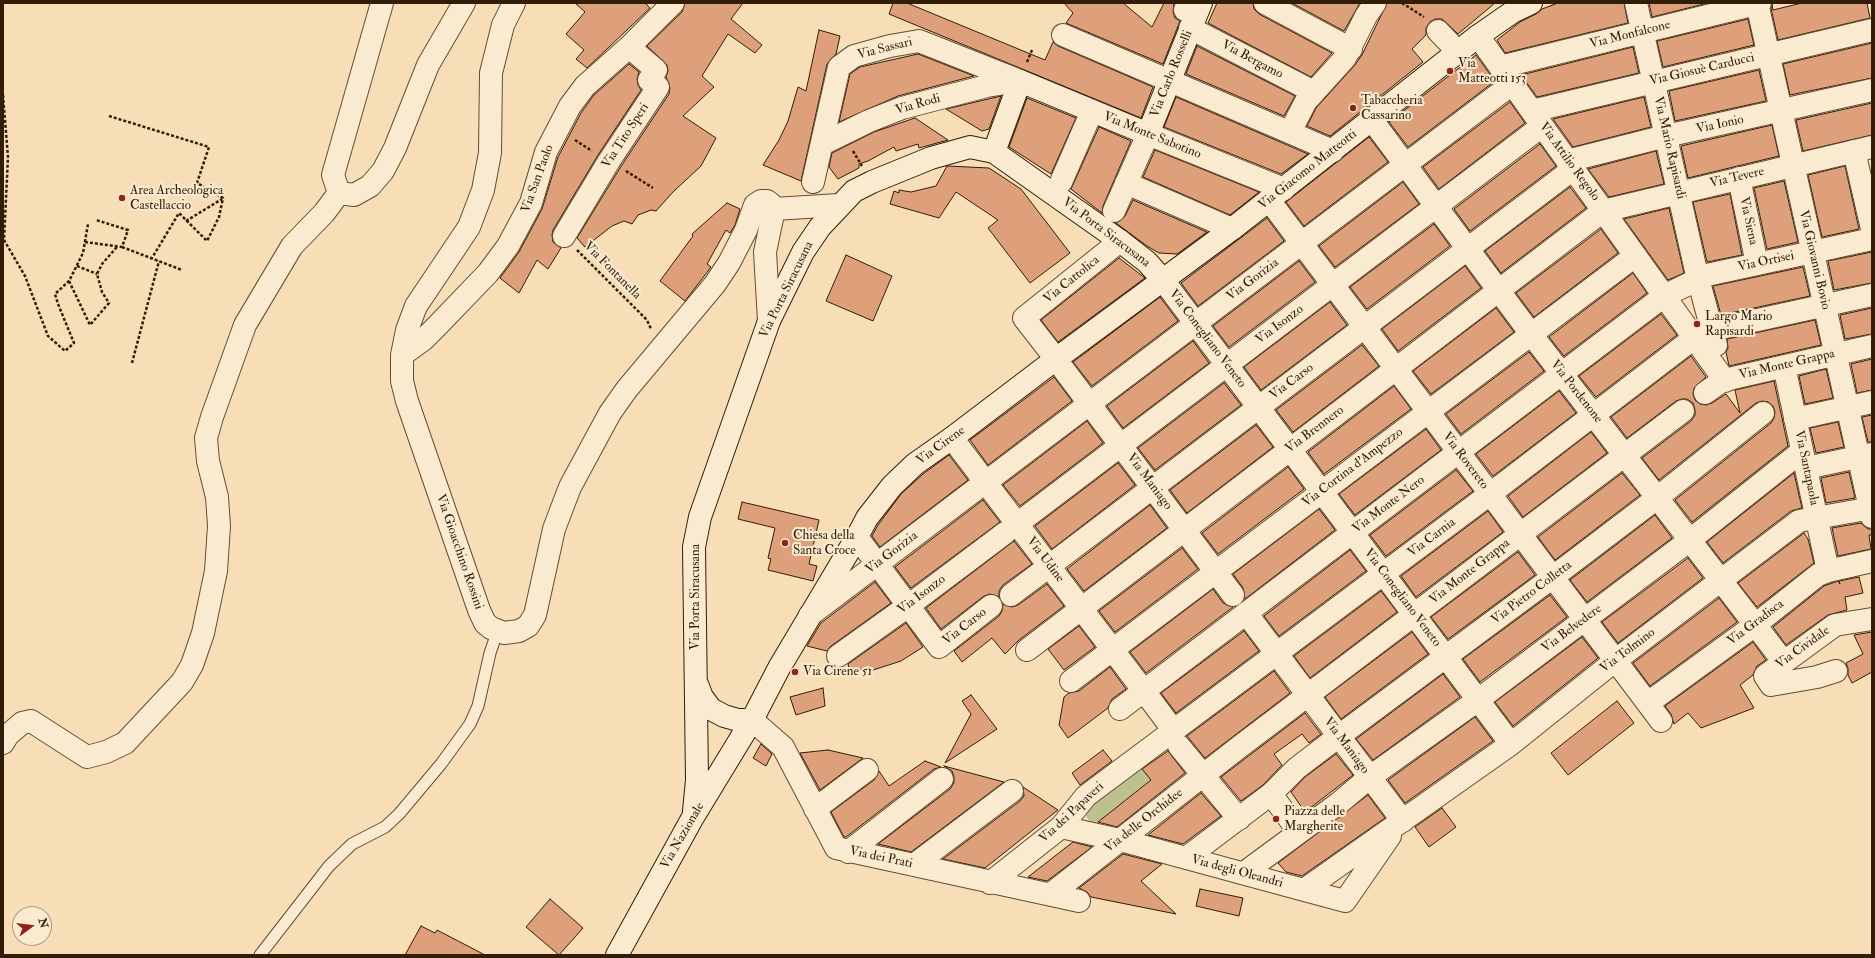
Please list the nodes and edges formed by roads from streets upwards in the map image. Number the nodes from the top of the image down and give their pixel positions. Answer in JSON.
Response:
{"nodes":[{"id":1,"x":382,"y":3,"type":"edge"},
{"id":2,"x":514,"y":3,"type":"edge"},
{"id":3,"x":1265,"y":3,"type":"edge"},
{"id":4,"x":1375,"y":3,"type":"edge"},
{"id":5,"x":1531,"y":3,"type":"edge"},
{"id":6,"x":1636,"y":3,"type":"edge"},
{"id":7,"x":1758,"y":3,"type":"edge"},
{"id":8,"x":665,"y":6,"type":"edge"},
{"id":9,"x":459,"y":11,"type":"edge"},
{"id":10,"x":1194,"y":12,"type":"edge"},
{"id":11,"x":1872,"y":30,"type":"edge"},
{"id":12,"x":1438,"y":31,"type":"road end"},
{"id":13,"x":1642,"y":32,"type":"junction"},
{"id":14,"x":1064,"y":35,"type":"dead end"},
{"id":15,"x":1478,"y":36,"type":"junction"},
{"id":16,"x":629,"y":47,"type":"junction"},
{"id":17,"x":1350,"y":49,"type":"junction"},
{"id":18,"x":1458,"y":52,"type":"junction"},
{"id":19,"x":1768,"y":55,"type":"junction"},
{"id":20,"x":1506,"y":75,"type":"junction"},
{"id":21,"x":1020,"y":81,"type":"junction"},
{"id":22,"x":1169,"y":81,"type":"junction"},
{"id":23,"x":1654,"y":82,"type":"junction"},
{"id":24,"x":1872,"y":90,"type":"edge"},
{"id":25,"x":1314,"y":92,"type":"junction"},
{"id":26,"x":1092,"y":111,"type":"junction"},
{"id":27,"x":1781,"y":111,"type":"junction"},
{"id":28,"x":1537,"y":118,"type":"junction"},
{"id":29,"x":1372,"y":120,"type":"junction"},
{"id":30,"x":1290,"y":132,"type":"junction"},
{"id":31,"x":1148,"y":134,"type":"junction"},
{"id":32,"x":1666,"y":136,"type":"junction"},
{"id":33,"x":822,"y":144,"type":"junction"},
{"id":34,"x":1863,"y":149,"type":"edge"},
{"id":35,"x":1333,"y":151,"type":"junction"},
{"id":36,"x":994,"y":152,"type":"junction"},
{"id":37,"x":1405,"y":164,"type":"junction"},
{"id":38,"x":1570,"y":165,"type":"junction"},
{"id":39,"x":1793,"y":165,"type":"junction"},
{"id":40,"x":1739,"y":178,"type":"junction"},
{"id":41,"x":813,"y":182,"type":"dead end"},
{"id":42,"x":1061,"y":182,"type":"dead end"},
{"id":43,"x":1126,"y":183,"type":"junction"},
{"id":44,"x":1678,"y":191,"type":"junction"},
{"id":45,"x":339,"y":193,"type":"junction"},
{"id":46,"x":1276,"y":194,"type":"junction"},
{"id":47,"x":839,"y":205,"type":"junction"},
{"id":48,"x":1436,"y":206,"type":"junction"},
{"id":49,"x":774,"y":209,"type":"junction"},
{"id":50,"x":1114,"y":211,"type":"dead end"},
{"id":51,"x":1603,"y":211,"type":"junction"},
{"id":52,"x":1232,"y":229,"type":"junction"},
{"id":53,"x":1872,"y":229,"type":"edge"},
{"id":54,"x":564,"y":236,"type":"road end"},
{"id":55,"x":1872,"y":240,"type":"edge"},
{"id":56,"x":1120,"y":241,"type":"junction"},
{"id":57,"x":1302,"y":244,"type":"junction"},
{"id":58,"x":1468,"y":248,"type":"junction"},
{"id":59,"x":1813,"y":252,"type":"junction"},
{"id":60,"x":1635,"y":256,"type":"junction"},
{"id":61,"x":1757,"y":264,"type":"junction"},
{"id":62,"x":1701,"y":275,"type":"junction"},
{"id":63,"x":1163,"y":280,"type":"junction"},
{"id":64,"x":1334,"y":285,"type":"junction"},
{"id":65,"x":1499,"y":291,"type":"junction"},
{"id":66,"x":1660,"y":295,"type":"junction"},
{"id":67,"x":1872,"y":295,"type":"edge"},
{"id":68,"x":1824,"y":305,"type":"junction"},
{"id":69,"x":1024,"y":318,"type":"joint"},
{"id":70,"x":770,"y":321,"type":"junction"},
{"id":71,"x":1196,"y":323,"type":"junction"},
{"id":72,"x":1365,"y":327,"type":"junction"},
{"id":73,"x":1532,"y":334,"type":"junction"},
{"id":74,"x":1704,"y":335,"type":"junction"},
{"id":75,"x":1872,"y":346,"type":"edge"},
{"id":76,"x":1836,"y":354,"type":"junction"},
{"id":77,"x":402,"y":355,"type":"junction"},
{"id":78,"x":1060,"y":364,"type":"junction"},
{"id":79,"x":1227,"y":365,"type":"junction"},
{"id":80,"x":1784,"y":366,"type":"junction"},
{"id":81,"x":1397,"y":369,"type":"junction"},
{"id":82,"x":1562,"y":374,"type":"junction"},
{"id":83,"x":1725,"y":381,"type":"junction"},
{"id":84,"x":1705,"y":393,"type":"dead end"},
{"id":85,"x":1872,"y":402,"type":"edge"},
{"id":86,"x":1089,"y":403,"type":"junction"},
{"id":87,"x":1258,"y":407,"type":"junction"},
{"id":88,"x":1847,"y":407,"type":"junction"},
{"id":89,"x":1683,"y":410,"type":"dead end"},
{"id":90,"x":1429,"y":412,"type":"junction"},
{"id":91,"x":1763,"y":413,"type":"dead end"},
{"id":92,"x":1594,"y":416,"type":"junction"},
{"id":93,"x":1795,"y":419,"type":"junction"},
{"id":94,"x":952,"y":438,"type":"junction"},
{"id":95,"x":1121,"y":445,"type":"junction"},
{"id":96,"x":1290,"y":449,"type":"junction"},
{"id":97,"x":1459,"y":452,"type":"junction"},
{"id":98,"x":1624,"y":455,"type":"junction"},
{"id":99,"x":1865,"y":455,"type":"edge"},
{"id":100,"x":1804,"y":460,"type":"junction"},
{"id":101,"x":994,"y":476,"type":"dead end"},
{"id":102,"x":1153,"y":488,"type":"junction"},
{"id":103,"x":975,"y":490,"type":"dead end"},
{"id":104,"x":1322,"y":492,"type":"junction"},
{"id":105,"x":1490,"y":494,"type":"junction"},
{"id":106,"x":1657,"y":498,"type":"junction"},
{"id":107,"x":1871,"y":511,"type":"edge"},
{"id":108,"x":1817,"y":519,"type":"junction"},
{"id":109,"x":1011,"y":528,"type":"junction"},
{"id":110,"x":1184,"y":529,"type":"junction"},
{"id":111,"x":1353,"y":533,"type":"junction"},
{"id":112,"x":1520,"y":533,"type":"junction"},
{"id":113,"x":857,"y":537,"type":"junction"},
{"id":114,"x":1690,"y":540,"type":"junction"},
{"id":115,"x":1872,"y":561,"type":"edge"},
{"id":116,"x":877,"y":564,"type":"junction"},
{"id":117,"x":1049,"y":566,"type":"junction"},
{"id":118,"x":1215,"y":571,"type":"junction"},
{"id":119,"x":1828,"y":571,"type":"junction"},
{"id":120,"x":1384,"y":574,"type":"junction"},
{"id":121,"x":1553,"y":578,"type":"junction"},
{"id":122,"x":1721,"y":581,"type":"junction"},
{"id":123,"x":1011,"y":595,"type":"dead end"},
{"id":124,"x":1234,"y":595,"type":"dead end"},
{"id":125,"x":908,"y":606,"type":"junction"},
{"id":126,"x":991,"y":606,"type":"dead end"},
{"id":127,"x":1082,"y":609,"type":"junction"},
{"id":128,"x":1246,"y":613,"type":"junction"},
{"id":129,"x":1415,"y":614,"type":"junction"},
{"id":130,"x":810,"y":615,"type":"junction"},
{"id":131,"x":1872,"y":618,"type":"edge"},
{"id":132,"x":1585,"y":620,"type":"junction"},
{"id":133,"x":1755,"y":625,"type":"junction"},
{"id":134,"x":1027,"y":650,"type":"dead end"},
{"id":135,"x":1113,"y":650,"type":"junction"},
{"id":136,"x":1277,"y":654,"type":"junction"},
{"id":137,"x":838,"y":656,"type":"dead end"},
{"id":138,"x":1446,"y":658,"type":"junction"},
{"id":139,"x":1616,"y":660,"type":"junction"},
{"id":140,"x":1783,"y":661,"type":"junction"},
{"id":141,"x":779,"y":668,"type":"joint"},
{"id":142,"x":1836,"y":671,"type":"dead end"},
{"id":143,"x":1071,"y":681,"type":"dead end"},
{"id":144,"x":697,"y":683,"type":"junction"},
{"id":145,"x":1141,"y":686,"type":"junction"},
{"id":146,"x":1308,"y":695,"type":"junction"},
{"id":147,"x":1478,"y":700,"type":"junction"},
{"id":148,"x":1648,"y":703,"type":"junction"},
{"id":149,"x":1120,"y":710,"type":"dead end"},
{"id":150,"x":752,"y":720,"type":"junction"},
{"id":151,"x":1661,"y":721,"type":"dead end"},
{"id":152,"x":1338,"y":736,"type":"junction"},
{"id":153,"x":1176,"y":739,"type":"junction"},
{"id":154,"x":3,"y":743,"type":"edge"},
{"id":155,"x":1511,"y":744,"type":"junction"},
{"id":156,"x":1238,"y":748,"type":"joint"},
{"id":157,"x":868,"y":770,"type":"dead end"},
{"id":158,"x":1203,"y":775,"type":"junction"},
{"id":159,"x":1370,"y":777,"type":"junction"},
{"id":160,"x":942,"y":778,"type":"dead end"},
{"id":161,"x":1012,"y":791,"type":"dead end"},
{"id":162,"x":1271,"y":794,"type":"junction"},
{"id":163,"x":815,"y":809,"type":"junction"},
{"id":164,"x":1236,"y":815,"type":"junction"},
{"id":165,"x":694,"y":817,"type":"junction"},
{"id":166,"x":1400,"y":823,"type":"junction"},
{"id":167,"x":1061,"y":827,"type":"junction"},
{"id":168,"x":1299,"y":832,"type":"junction"},
{"id":169,"x":1120,"y":840,"type":"junction"},
{"id":170,"x":848,"y":852,"type":"junction"},
{"id":171,"x":1186,"y":858,"type":"junction"},
{"id":172,"x":914,"y":865,"type":"junction"},
{"id":173,"x":1244,"y":873,"type":"junction"},
{"id":174,"x":990,"y":883,"type":"junction"},
{"id":175,"x":1304,"y":890,"type":"junction"},
{"id":176,"x":1051,"y":894,"type":"junction"},
{"id":177,"x":1078,"y":900,"type":"dead end"},
{"id":178,"x":616,"y":955,"type":"edge"}],
"edges":[{"from":1,"to":45,"type":"street"},
{"from":2,"to":77,"type":"street","name":"Via Gioacchino Rossini"},
{"from":3,"to":17,"type":"street"},
{"from":4,"to":17,"type":"street"},
{"from":5,"to":15,"type":"street","name":"Via Giacomo Matteotti"},
{"from":6,"to":13,"type":"street","name":"Via Mario Rapisardi"},
{"from":7,"to":13,"type":"street","name":"Via Monfalcone"},
{"from":7,"to":19,"type":"street","name":"Via Giovanni Bovio"},
{"from":8,"to":16,"type":"street","name":"Via San Paolo"},
{"from":9,"to":45,"type":"street"},
{"from":10,"to":22,"type":"street","name":"Via Carlo Rosselli"},
{"from":10,"to":25,"type":"street","name":"Via Bergamo"},
{"from":11,"to":19,"type":"street","name":"Via Giosuè Carducci"},
{"from":12,"to":18,"type":"street"},
{"from":13,"to":20,"type":"street","name":"Via Monfalcone"},
{"from":13,"to":23,"type":"street","name":"Via Mario Rapisardi"},
{"from":14,"to":22,"type":"street"},
{"from":15,"to":18,"type":"street","name":"Via Giacomo Matteotti"},
{"from":15,"to":20,"type":"street","name":"Via Attilio Regolo"},
{"from":16,"to":54,"type":"street","name":"Via Tito Speri"},
{"from":16,"to":77,"type":"street","name":"Via San Paolo"},
{"from":17,"to":25,"type":"street"},
{"from":18,"to":29,"type":"street","name":"Via Giacomo Matteotti"},
{"from":19,"to":23,"type":"street","name":"Via Giosuè Carducci"},
{"from":19,"to":27,"type":"street","name":"Via Giovanni Bovio"},
{"from":20,"to":28,"type":"street","name":"Via Attilio Regolo"},
{"from":20,"to":37,"type":"street","name":"Via Gorizia"},
{"from":21,"to":26,"type":"street","name":"Via Monte Sabotino"},
{"from":21,"to":33,"type":"street","name":"Via Rodi"},
{"from":21,"to":33,"type":"street","name":"Via Sassari"},
{"from":21,"to":36,"type":"street"},
{"from":22,"to":30,"type":"street"},
{"from":22,"to":31,"type":"street","name":"Via Carlo Rosselli"},
{"from":23,"to":28,"type":"street","name":"Via Giosuè Carducci"},
{"from":23,"to":32,"type":"street","name":"Via Mario Rapisardi"},
{"from":24,"to":27,"type":"street","name":"Via Ionio"},
{"from":25,"to":30,"type":"street"},
{"from":26,"to":31,"type":"street","name":"Via Monte Sabotino"},
{"from":26,"to":42,"type":"street"},
{"from":27,"to":32,"type":"street","name":"Via Ionio"},
{"from":27,"to":39,"type":"street","name":"Via Giovanni Bovio"},
{"from":28,"to":38,"type":"street","name":"Via Attilio Regolo"},
{"from":28,"to":48,"type":"street","name":"Via Isonzo"},
{"from":29,"to":35,"type":"street","name":"Via Giacomo Matteotti"},
{"from":29,"to":37,"type":"street","name":"Via Pordenone"},
{"from":30,"to":35,"type":"street"},
{"from":31,"to":43,"type":"street","name":"Via Carlo Rosselli"},
{"from":31,"to":46,"type":"street","name":"Via Monte Sabotino"},
{"from":32,"to":38,"type":"street","name":"Via Ionio"},
{"from":32,"to":44,"type":"street","name":"Via Mario Rapisardi"},
{"from":33,"to":41,"type":"street","name":"Via Sassari"},
{"from":34,"to":39,"type":"street","name":"Via Tevere"},
{"from":34,"to":53,"type":"street"},
{"from":35,"to":46,"type":"street","name":"Via Giacomo Matteotti"},
{"from":36,"to":47,"type":"street","name":"Via Porta Siracusana"},
{"from":36,"to":56,"type":"street","name":"Via Porta Siracusana"},
{"from":37,"to":48,"type":"street","name":"Via Pordenone"},
{"from":37,"to":57,"type":"street","name":"Via Gorizia"},
{"from":38,"to":51,"type":"street","name":"Via Attilio Regolo"},
{"from":38,"to":58,"type":"street","name":"Via Carso"},
{"from":39,"to":40,"type":"street","name":"Via Tevere"},
{"from":39,"to":59,"type":"street","name":"Via Giovanni Bovio"},
{"from":40,"to":44,"type":"street","name":"Via Tevere"},
{"from":40,"to":61,"type":"street","name":"Via Siena"},
{"from":43,"to":50,"type":"street","name":"Via Carlo Rosselli"},
{"from":43,"to":52,"type":"street"},
{"from":44,"to":51,"type":"street","name":"Via Tevere"},
{"from":44,"to":62,"type":"street","name":"Via Mario Rapisardi"},
{"from":45,"to":154,"type":"street"},
{"from":46,"to":52,"type":"street","name":"Via Giacomo Matteotti"},
{"from":46,"to":57,"type":"street","name":"Via Rovereto"},
{"from":47,"to":49,"type":"street"},
{"from":47,"to":70,"type":"street","name":"Via Porta Siracusana"},
{"from":48,"to":58,"type":"street","name":"Via Pordenone"},
{"from":48,"to":64,"type":"street","name":"Via Isonzo"},
{"from":49,"to":70,"type":"street"},
{"from":49,"to":77,"type":"street","name":"Via Gioacchino Rossini"},
{"from":51,"to":60,"type":"street","name":"Via Attilio Regolo"},
{"from":51,"to":65,"type":"street","name":"Via Brennero"},
{"from":52,"to":63,"type":"street","name":"Via Giacomo Matteotti"},
{"from":55,"to":59,"type":"street","name":"Via Ortisei"},
{"from":56,"to":63,"type":"street","name":"Via Porta Siracusana"},
{"from":56,"to":69,"type":"street","name":"Via Cattolica"},
{"from":57,"to":64,"type":"street","name":"Via Rovereto"},
{"from":57,"to":71,"type":"street","name":"Via Gorizia"},
{"from":58,"to":65,"type":"street","name":"Via Pordenone"},
{"from":58,"to":72,"type":"street","name":"Via Carso"},
{"from":59,"to":61,"type":"street","name":"Via Ortisei"},
{"from":59,"to":68,"type":"street","name":"Via Giovanni Bovio"},
{"from":60,"to":66,"type":"street","name":"Via Attilio Regolo"},
{"from":60,"to":73,"type":"street","name":"Via Cortina d'Ampezzo"},
{"from":61,"to":62,"type":"street","name":"Via Ortisei"},
{"from":62,"to":66,"type":"street","name":"Via Ortisei"},
{"from":62,"to":74,"type":"street","name":"Via Mario Rapisardi"},
{"from":63,"to":71,"type":"street","name":"Via Conegliano Veneto"},
{"from":63,"to":78,"type":"street","name":"Via Cirene"},
{"from":64,"to":72,"type":"street","name":"Via Rovereto"},
{"from":64,"to":79,"type":"street","name":"Via Isonzo"},
{"from":65,"to":73,"type":"street","name":"Via Pordenone"},
{"from":65,"to":81,"type":"street","name":"Via Brennero"},
{"from":66,"to":74,"type":"street","name":"Via Attilio Regolo"},
{"from":66,"to":82,"type":"street","name":"Via Monte Nero"},
{"from":67,"to":68,"type":"street"},
{"from":68,"to":74,"type":"street"},
{"from":68,"to":76,"type":"street","name":"Via Giovanni Bovio"},
{"from":69,"to":78,"type":"street","name":"Via Maniago"},
{"from":70,"to":144,"type":"street","name":"Via Porta Siracusana"},
{"from":71,"to":79,"type":"street","name":"Via Conegliano Veneto"},
{"from":71,"to":86,"type":"street","name":"Via Gorizia"},
{"from":72,"to":81,"type":"street","name":"Via Rovereto"},
{"from":72,"to":87,"type":"street","name":"Via Carso"},
{"from":73,"to":82,"type":"street","name":"Via Pordenone"},
{"from":73,"to":90,"type":"street","name":"Via Cortina d'Ampezzo"},
{"from":74,"to":83,"type":"street","name":"Via Attilio Regolo"},
{"from":74,"to":92,"type":"street","name":"Via Carnia"},
{"from":75,"to":76,"type":"street","name":"Via Monte Grappa"},
{"from":76,"to":80,"type":"street","name":"Via Monte Grappa"},
{"from":76,"to":88,"type":"street","name":"Via Giovanni Bovio"},
{"from":78,"to":86,"type":"street","name":"Via Maniago"},
{"from":78,"to":94,"type":"street","name":"Via Cirene"},
{"from":79,"to":87,"type":"street","name":"Via Conegliano Veneto"},
{"from":79,"to":95,"type":"street","name":"Via Isonzo"},
{"from":80,"to":83,"type":"street","name":"Via Monte Grappa"},
{"from":80,"to":93,"type":"street","name":"Via Santapaola"},
{"from":81,"to":90,"type":"street","name":"Via Rovereto"},
{"from":81,"to":96,"type":"street","name":"Via Brennero"},
{"from":82,"to":92,"type":"street","name":"Via Pordenone"},
{"from":82,"to":97,"type":"street","name":"Via Monte Nero"},
{"from":83,"to":84,"type":"street","name":"Via Monte Grappa"},
{"from":85,"to":88,"type":"street"},
{"from":86,"to":95,"type":"street","name":"Via Maniago"},
{"from":86,"to":101,"type":"street","name":"Via Gorizia"},
{"from":87,"to":96,"type":"street","name":"Via Conegliano Veneto"},
{"from":87,"to":102,"type":"street","name":"Via Carso"},
{"from":88,"to":93,"type":"street"},
{"from":88,"to":99,"type":"street","name":"Via Giovanni Bovio"},
{"from":89,"to":98,"type":"street","name":"Via Monte Grappa"},
{"from":90,"to":97,"type":"street","name":"Via Rovereto"},
{"from":90,"to":104,"type":"street","name":"Via Cortina d'Ampezzo"},
{"from":91,"to":106,"type":"street","name":"Via Pietro Colletta"},
{"from":92,"to":98,"type":"street","name":"Via Pordenone"},
{"from":92,"to":105,"type":"street","name":"Via Carnia"},
{"from":93,"to":100,"type":"street","name":"Via Santapaola"},
{"from":94,"to":109,"type":"street","name":"Via Udine"},
{"from":94,"to":113,"type":"street","name":"Via Cirene"},
{"from":95,"to":102,"type":"street","name":"Via Maniago"},
{"from":95,"to":109,"type":"street","name":"Via Isonzo"},
{"from":96,"to":104,"type":"street","name":"Via Conegliano Veneto"},
{"from":96,"to":110,"type":"street","name":"Via Brennero"},
{"from":97,"to":105,"type":"street","name":"Via Rovereto"},
{"from":97,"to":111,"type":"street","name":"Via Monte Nero"},
{"from":98,"to":106,"type":"street","name":"Via Pordenone"},
{"from":98,"to":112,"type":"street","name":"Via Monte Grappa"},
{"from":99,"to":100,"type":"street","name":"Via Belvedere"},
{"from":99,"to":107,"type":"street","name":"Via Giovanni Bovio"},
{"from":100,"to":108,"type":"street","name":"Via Santapaola"},
{"from":100,"to":114,"type":"street","name":"Via Belvedere"},
{"from":102,"to":110,"type":"street","name":"Via Maniago"},
{"from":102,"to":117,"type":"street","name":"Via Carso"},
{"from":103,"to":116,"type":"street","name":"Via Gorizia"},
{"from":104,"to":111,"type":"street","name":"Via Conegliano Veneto"},
{"from":104,"to":118,"type":"street","name":"Via Cortina d'Ampezzo"},
{"from":105,"to":112,"type":"street","name":"Via Rovereto"},
{"from":105,"to":120,"type":"street","name":"Via Carnia"},
{"from":106,"to":114,"type":"street","name":"Via Pordenone"},
{"from":106,"to":121,"type":"street","name":"Via Pietro Colletta"},
{"from":107,"to":108,"type":"street","name":"Via Tolmino"},
{"from":108,"to":119,"type":"street","name":"Via Santapaola"},
{"from":108,"to":122,"type":"street","name":"Via Tolmino"},
{"from":109,"to":117,"type":"street","name":"Via Udine"},
{"from":109,"to":125,"type":"street","name":"Via Isonzo"},
{"from":110,"to":118,"type":"street","name":"Via Maniago"},
{"from":110,"to":127,"type":"street","name":"Via Brennero"},
{"from":111,"to":120,"type":"street","name":"Via Conegliano Veneto"},
{"from":111,"to":128,"type":"street","name":"Via Monte Nero"},
{"from":112,"to":121,"type":"street","name":"Via Rovereto"},
{"from":112,"to":129,"type":"street","name":"Via Monte Grappa"},
{"from":113,"to":116,"type":"street"},
{"from":113,"to":130,"type":"street","name":"Via Cirene"},
{"from":114,"to":122,"type":"street","name":"Via Pordenone"},
{"from":114,"to":132,"type":"street","name":"Via Belvedere"},
{"from":115,"to":119,"type":"street","name":"Via Gradisca"},
{"from":116,"to":125,"type":"street"},
{"from":116,"to":130,"type":"street","name":"Via Gorizia"},
{"from":117,"to":123,"type":"street","name":"Via Carso"},
{"from":117,"to":127,"type":"street","name":"Via Udine"},
{"from":118,"to":124,"type":"street","name":"Via Maniago"},
{"from":118,"to":135,"type":"street","name":"Via Cortina d'Ampezzo"},
{"from":119,"to":133,"type":"street","name":"Via Gradisca"},
{"from":120,"to":129,"type":"street","name":"Via Conegliano Veneto"},
{"from":120,"to":136,"type":"street","name":"Via Carnia"},
{"from":121,"to":132,"type":"street","name":"Via Rovereto"},
{"from":121,"to":138,"type":"street","name":"Via Pietro Colletta"},
{"from":122,"to":133,"type":"street","name":"Via Pordenone"},
{"from":122,"to":139,"type":"street","name":"Via Tolmino"},
{"from":125,"to":126,"type":"street","name":"Via Carso"},
{"from":125,"to":137,"type":"street","name":"Via Isonzo"},
{"from":127,"to":134,"type":"street","name":"Via Brennero"},
{"from":127,"to":135,"type":"street","name":"Via Udine"},
{"from":128,"to":136,"type":"street","name":"Via Maniago"},
{"from":128,"to":145,"type":"street","name":"Via Monte Nero"},
{"from":129,"to":138,"type":"street","name":"Via Conegliano Veneto"},
{"from":129,"to":146,"type":"street","name":"Via Monte Grappa"},
{"from":130,"to":141,"type":"street","name":"Via Cirene"},
{"from":131,"to":140,"type":"street","name":"Via Cividale"},
{"from":132,"to":139,"type":"street","name":"Via Rovereto"},
{"from":132,"to":147,"type":"street","name":"Via Belvedere"},
{"from":133,"to":140,"type":"street","name":"Via Pordenone"},
{"from":133,"to":148,"type":"street","name":"Via Gradisca"},
{"from":135,"to":143,"type":"street","name":"Via Cortina d'Ampezzo"},
{"from":135,"to":145,"type":"street","name":"Via Udine"},
{"from":136,"to":146,"type":"street","name":"Via Maniago"},
{"from":136,"to":153,"type":"street","name":"Via Carnia"},
{"from":138,"to":147,"type":"street","name":"Via Conegliano Veneto"},
{"from":138,"to":152,"type":"street","name":"Via Pietro Colletta"},
{"from":139,"to":148,"type":"street","name":"Via Rovereto"},
{"from":139,"to":155,"type":"street","name":"Via Tolmino"},
{"from":140,"to":142,"type":"street","name":"Via Cividale"},
{"from":141,"to":150,"type":"street","name":"Via Nazionale"},
{"from":144,"to":150,"type":"street"},
{"from":144,"to":165,"type":"street","name":"Via Porta Siracusana"},
{"from":145,"to":149,"type":"street","name":"Via Monte Nero"},
{"from":145,"to":153,"type":"street","name":"Via Udine"},
{"from":146,"to":152,"type":"street","name":"Via Maniago"},
{"from":146,"to":156,"type":"street","name":"Via Monte Grappa"},
{"from":147,"to":155,"type":"street","name":"Via Conegliano Veneto"},
{"from":147,"to":159,"type":"street","name":"Via Belvedere"},
{"from":148,"to":151,"type":"street","name":"Via Rovereto"},
{"from":150,"to":163,"type":"street","name":"Via dei Prati"},
{"from":150,"to":165,"type":"street","name":"Via Nazionale"},
{"from":152,"to":159,"type":"street","name":"Via Maniago"},
{"from":152,"to":162,"type":"street","name":"Via Pietro Colletta"},
{"from":153,"to":158,"type":"street","name":"Via Udine"},
{"from":153,"to":167,"type":"street","name":"Via dei Papaveri"},
{"from":155,"to":166,"type":"street","name":"Via Tolmino"},
{"from":156,"to":158,"type":"street","name":"Via delle Orchidee"},
{"from":157,"to":163,"type":"street"},
{"from":158,"to":164,"type":"street","name":"Via Udine"},
{"from":158,"to":169,"type":"street","name":"Via delle Orchidee"},
{"from":159,"to":166,"type":"street","name":"Via Maniago"},
{"from":159,"to":168,"type":"street","name":"Via Belvedere"},
{"from":160,"to":170,"type":"street"},
{"from":161,"to":172,"type":"street"},
{"from":162,"to":164,"type":"street","name":"Via Pietro Colletta"},
{"from":162,"to":168,"type":"street"},
{"from":163,"to":170,"type":"street","name":"Via dei Prati"},
{"from":164,"to":171,"type":"street","name":"Via Pietro Colletta"},
{"from":165,"to":178,"type":"street","name":"Via Nazionale"},
{"from":166,"to":175,"type":"street"},
{"from":166,"to":175,"type":"street","name":"Via degli Oleandri"},
{"from":167,"to":169,"type":"street","name":"Via degli Oleandri"},
{"from":167,"to":174,"type":"street","name":"Via dei Papaveri"},
{"from":168,"to":173,"type":"street","name":"Via Belvedere"},
{"from":169,"to":171,"type":"street","name":"Via degli Oleandri"},
{"from":169,"to":176,"type":"street","name":"Via delle Orchidee"},
{"from":170,"to":172,"type":"street","name":"Via dei Prati"},
{"from":171,"to":173,"type":"street","name":"Via degli Oleandri"},
{"from":172,"to":174,"type":"street","name":"Via dei Prati"},
{"from":173,"to":175,"type":"street","name":"Via degli Oleandri"},
{"from":174,"to":176,"type":"street","name":"Via dei Prati"},
{"from":176,"to":177,"type":"street","name":"Via dei Prati"}]}
